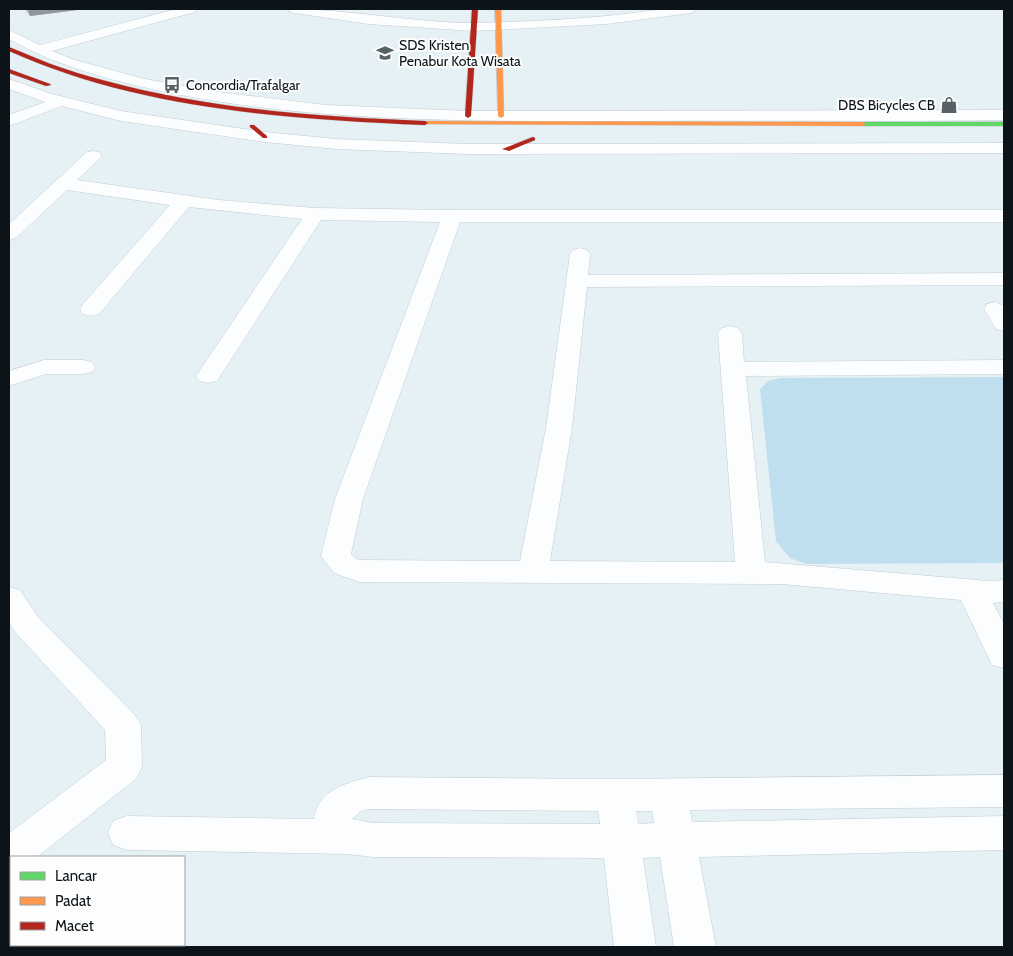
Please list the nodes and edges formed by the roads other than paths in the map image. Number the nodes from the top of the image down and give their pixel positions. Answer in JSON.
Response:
{"nodes":[{"id":1,"x":190,"y":9,"type":"edge"},
{"id":2,"x":294,"y":9,"type":"edge"},
{"id":3,"x":336,"y":9,"type":"edge"},
{"id":4,"x":647,"y":9,"type":"edge"},
{"id":5,"x":691,"y":9,"type":"edge"},
{"id":6,"x":498,"y":18,"type":"edge"},
{"id":7,"x":474,"y":19,"type":"edge"},
{"id":8,"x":9,"y":34,"type":"edge"},
{"id":9,"x":9,"y":48,"type":"edge"},
{"id":10,"x":38,"y":50,"type":"junction"},
{"id":11,"x":9,"y":71,"type":"edge"},
{"id":12,"x":97,"y":82,"type":"junction"},
{"id":13,"x":9,"y":84,"type":"edge"},
{"id":14,"x":78,"y":88,"type":"dead end"},
{"id":15,"x":193,"y":93,"type":"junction"},
{"id":16,"x":159,"y":96,"type":"junction"},
{"id":17,"x":54,"y":99,"type":"junction"},
{"id":18,"x":9,"y":112,"type":"edge"},
{"id":19,"x":1004,"y":115,"type":"edge"},
{"id":20,"x":468,"y":116,"type":"junction"},
{"id":21,"x":501,"y":116,"type":"junction"},
{"id":22,"x":9,"y":121,"type":"edge"},
{"id":23,"x":1004,"y":124,"type":"edge"},
{"id":24,"x":252,"y":126,"type":"junction"},
{"id":25,"x":265,"y":137,"type":"junction"},
{"id":26,"x":1004,"y":138,"type":"edge"},
{"id":27,"x":533,"y":139,"type":"junction"},
{"id":28,"x":1004,"y":148,"type":"edge"},
{"id":29,"x":506,"y":149,"type":"junction"},
{"id":30,"x":93,"y":156,"type":"dead end"},
{"id":31,"x":63,"y":184,"type":"junction"},
{"id":32,"x":183,"y":202,"type":"junction"},
{"id":33,"x":315,"y":214,"type":"junction"},
{"id":34,"x":452,"y":216,"type":"junction"},
{"id":35,"x":1004,"y":216,"type":"edge"},
{"id":36,"x":9,"y":234,"type":"edge"},
{"id":37,"x":580,"y":254,"type":"dead end"},
{"id":38,"x":1004,"y":279,"type":"edge"},
{"id":39,"x":577,"y":281,"type":"junction"},
{"id":40,"x":91,"y":309,"type":"dead end"},
{"id":41,"x":730,"y":333,"type":"dead end"},
{"id":42,"x":83,"y":366,"type":"dead end"},
{"id":43,"x":1004,"y":367,"type":"edge"},
{"id":44,"x":733,"y":368,"type":"junction"},
{"id":45,"x":208,"y":376,"type":"dead end"},
{"id":46,"x":9,"y":379,"type":"edge"},
{"id":47,"x":533,"y":572,"type":"junction"},
{"id":48,"x":751,"y":573,"type":"junction"},
{"id":49,"x":971,"y":590,"type":"junction"},
{"id":50,"x":1004,"y":591,"type":"edge"},
{"id":51,"x":9,"y":598,"type":"edge"},
{"id":52,"x":1004,"y":656,"type":"edge"},
{"id":53,"x":1004,"y":790,"type":"edge"},
{"id":54,"x":668,"y":794,"type":"junction"},
{"id":55,"x":616,"y":795,"type":"junction"},
{"id":56,"x":1004,"y":832,"type":"edge"},
{"id":57,"x":128,"y":833,"type":"dead end"},
{"id":58,"x":347,"y":837,"type":"junction"},
{"id":59,"x":676,"y":839,"type":"junction"},
{"id":60,"x":622,"y":841,"type":"junction"},
{"id":61,"x":9,"y":856,"type":"edge"},
{"id":62,"x":635,"y":947,"type":"edge"},
{"id":63,"x":695,"y":947,"type":"edge"}],
"edges":[{"from":1,"to":10,"type":"street"},
{"from":2,"to":7,"type":"street"},
{"from":3,"to":7,"type":"street"},
{"from":4,"to":6,"type":"street"},
{"from":5,"to":6,"type":"street"},
{"from":6,"to":7,"type":"street"},
{"from":6,"to":21,"type":"street"},
{"from":7,"to":20,"type":"street"},
{"from":8,"to":10,"type":"street"},
{"from":9,"to":10,"type":"street"},
{"from":9,"to":12,"type":"street"},
{"from":10,"to":15,"type":"street"},
{"from":11,"to":24,"type":"street"},
{"from":12,"to":14,"type":"street"},
{"from":12,"to":16,"type":"street"},
{"from":13,"to":17,"type":"street"},
{"from":15,"to":16,"type":"street"},
{"from":15,"to":20,"type":"street"},
{"from":16,"to":23,"type":"street"},
{"from":17,"to":18,"type":"street"},
{"from":17,"to":22,"type":"street"},
{"from":17,"to":25,"type":"street"},
{"from":19,"to":21,"type":"street"},
{"from":20,"to":21,"type":"street"},
{"from":24,"to":25,"type":"street"},
{"from":24,"to":27,"type":"street"},
{"from":25,"to":29,"type":"street"},
{"from":26,"to":27,"type":"street"},
{"from":27,"to":29,"type":"street"},
{"from":28,"to":29,"type":"street"},
{"from":30,"to":31,"type":"street"},
{"from":31,"to":32,"type":"street"},
{"from":31,"to":36,"type":"street"},
{"from":32,"to":33,"type":"street"},
{"from":32,"to":40,"type":"street"},
{"from":33,"to":34,"type":"street"},
{"from":33,"to":45,"type":"street"},
{"from":34,"to":35,"type":"street"},
{"from":34,"to":47,"type":"street"},
{"from":37,"to":39,"type":"street"},
{"from":38,"to":39,"type":"street"},
{"from":39,"to":47,"type":"street"},
{"from":41,"to":44,"type":"street"},
{"from":42,"to":46,"type":"street"},
{"from":43,"to":44,"type":"street"},
{"from":44,"to":48,"type":"street"},
{"from":47,"to":48,"type":"street"},
{"from":48,"to":49,"type":"street"},
{"from":49,"to":50,"type":"street"},
{"from":49,"to":52,"type":"street"},
{"from":51,"to":61,"type":"street"},
{"from":53,"to":54,"type":"street"},
{"from":54,"to":55,"type":"street"},
{"from":54,"to":59,"type":"street"},
{"from":55,"to":58,"type":"street"},
{"from":55,"to":60,"type":"street"},
{"from":56,"to":59,"type":"street"},
{"from":57,"to":58,"type":"street"},
{"from":58,"to":60,"type":"street"},
{"from":59,"to":60,"type":"street"},
{"from":59,"to":63,"type":"street"},
{"from":60,"to":62,"type":"street"}]}
